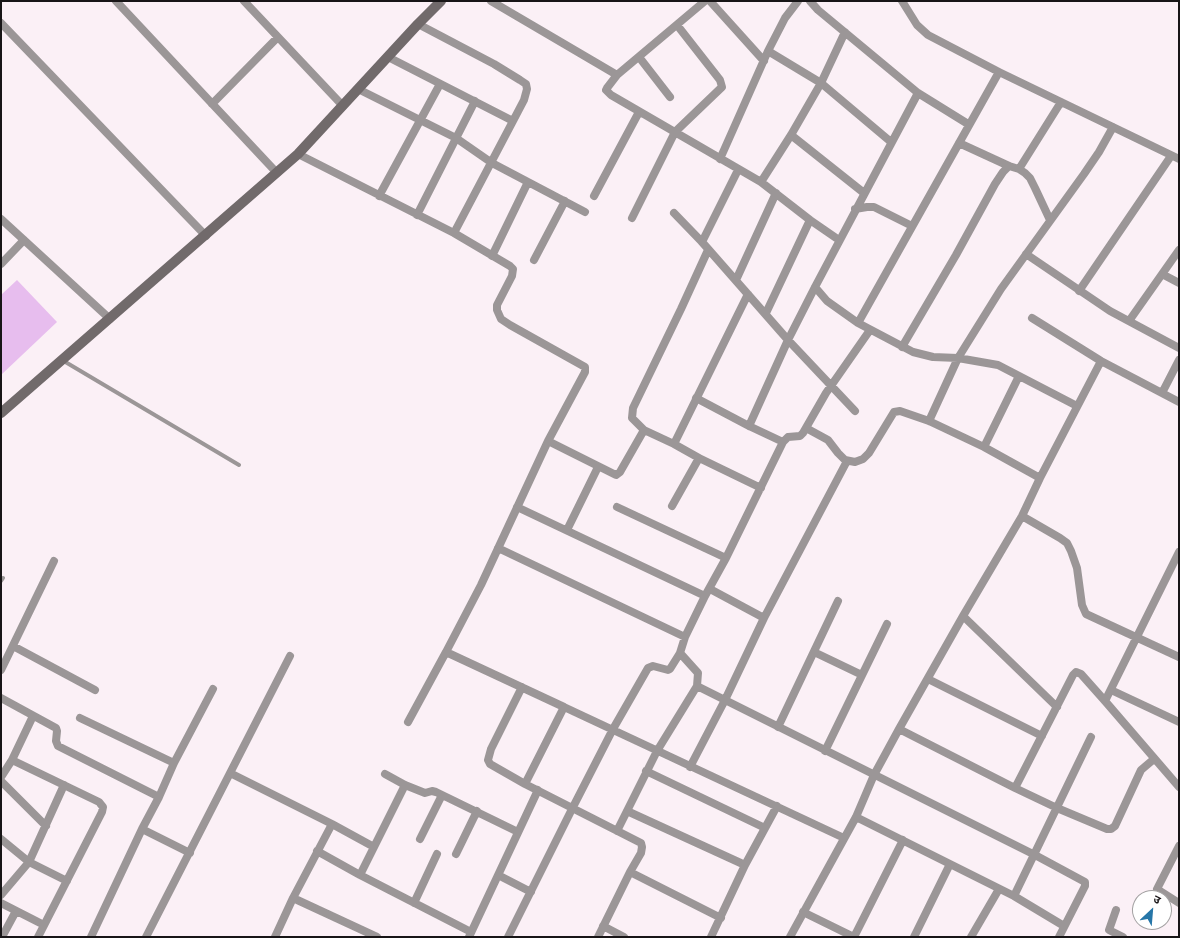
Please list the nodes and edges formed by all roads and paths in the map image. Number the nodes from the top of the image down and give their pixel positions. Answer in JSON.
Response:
{"nodes":[{"id":1,"x":116,"y":1,"type":"edge"},
{"id":2,"x":244,"y":1,"type":"edge"},
{"id":3,"x":441,"y":1,"type":"edge"},
{"id":4,"x":491,"y":1,"type":"edge"},
{"id":5,"x":705,"y":1,"type":"edge"},
{"id":6,"x":710,"y":1,"type":"edge"},
{"id":7,"x":798,"y":1,"type":"edge"},
{"id":8,"x":810,"y":1,"type":"edge"},
{"id":9,"x":902,"y":1,"type":"edge"},
{"id":10,"x":1,"y":23,"type":"edge"},
{"id":11,"x":418,"y":24,"type":"junction"},
{"id":12,"x":678,"y":25,"type":"junction"},
{"id":13,"x":845,"y":32,"type":"junction"},
{"id":14,"x":278,"y":37,"type":"junction"},
{"id":15,"x":768,"y":51,"type":"junction"},
{"id":16,"x":388,"y":57,"type":"junction"},
{"id":17,"x":639,"y":57,"type":"junction"},
{"id":18,"x":764,"y":61,"type":"junction"},
{"id":19,"x":999,"y":72,"type":"junction"},
{"id":20,"x":617,"y":75,"type":"junction"},
{"id":21,"x":821,"y":83,"type":"junction"},
{"id":22,"x":440,"y":84,"type":"junction"},
{"id":23,"x":358,"y":89,"type":"junction"},
{"id":24,"x":918,"y":93,"type":"junction"},
{"id":25,"x":670,"y":97,"type":"dead end"},
{"id":26,"x":475,"y":101,"type":"junction"},
{"id":27,"x":1061,"y":102,"type":"junction"},
{"id":28,"x":212,"y":104,"type":"junction"},
{"id":29,"x":343,"y":106,"type":"junction"},
{"id":30,"x":639,"y":112,"type":"junction"},
{"id":31,"x":420,"y":120,"type":"junction"},
{"id":32,"x":514,"y":121,"type":"junction"},
{"id":33,"x":968,"y":124,"type":"junction"},
{"id":34,"x":1113,"y":127,"type":"junction"},
{"id":35,"x":675,"y":132,"type":"junction"},
{"id":36,"x":791,"y":135,"type":"junction"},
{"id":37,"x":456,"y":138,"type":"junction"},
{"id":38,"x":891,"y":142,"type":"junction"},
{"id":39,"x":959,"y":142,"type":"junction"},
{"id":40,"x":298,"y":154,"type":"junction"},
{"id":41,"x":1171,"y":156,"type":"junction"},
{"id":42,"x":720,"y":159,"type":"junction"},
{"id":43,"x":1179,"y":159,"type":"edge"},
{"id":44,"x":492,"y":163,"type":"junction"},
{"id":45,"x":1009,"y":166,"type":"junction"},
{"id":46,"x":1019,"y":169,"type":"junction"},
{"id":47,"x":738,"y":170,"type":"junction"},
{"id":48,"x":277,"y":173,"type":"junction"},
{"id":49,"x":528,"y":182,"type":"junction"},
{"id":50,"x":761,"y":182,"type":"junction"},
{"id":51,"x":776,"y":193,"type":"junction"},
{"id":52,"x":864,"y":193,"type":"junction"},
{"id":53,"x":379,"y":196,"type":"junction"},
{"id":54,"x":594,"y":196,"type":"dead end"},
{"id":55,"x":565,"y":201,"type":"junction"},
{"id":56,"x":855,"y":209,"type":"junction"},
{"id":57,"x":585,"y":212,"type":"dead end"},
{"id":58,"x":674,"y":213,"type":"dead end"},
{"id":59,"x":417,"y":215,"type":"junction"},
{"id":60,"x":632,"y":218,"type":"dead end"},
{"id":61,"x":1,"y":219,"type":"edge"},
{"id":62,"x":810,"y":220,"type":"junction"},
{"id":63,"x":1050,"y":220,"type":"junction"},
{"id":64,"x":912,"y":226,"type":"junction"},
{"id":65,"x":454,"y":233,"type":"junction"},
{"id":66,"x":206,"y":236,"type":"junction"},
{"id":67,"x":24,"y":240,"type":"junction"},
{"id":68,"x":839,"y":240,"type":"junction"},
{"id":69,"x":702,"y":242,"type":"junction"},
{"id":70,"x":708,"y":250,"type":"junction"},
{"id":71,"x":1179,"y":250,"type":"edge"},
{"id":72,"x":1026,"y":254,"type":"junction"},
{"id":73,"x":492,"y":256,"type":"junction"},
{"id":74,"x":534,"y":260,"type":"dead end"},
{"id":75,"x":1,"y":264,"type":"edge"},
{"id":76,"x":1162,"y":274,"type":"junction"},
{"id":77,"x":736,"y":280,"type":"junction"},
{"id":78,"x":1179,"y":283,"type":"edge"},
{"id":79,"x":815,"y":287,"type":"junction"},
{"id":80,"x":1079,"y":291,"type":"junction"},
{"id":81,"x":748,"y":294,"type":"junction"},
{"id":82,"x":766,"y":313,"type":"junction"},
{"id":83,"x":110,"y":318,"type":"junction"},
{"id":84,"x":1032,"y":318,"type":"dead end"},
{"id":85,"x":1129,"y":321,"type":"junction"},
{"id":86,"x":858,"y":323,"type":"junction"},
{"id":87,"x":870,"y":330,"type":"junction"},
{"id":88,"x":788,"y":340,"type":"junction"},
{"id":89,"x":902,"y":347,"type":"junction"},
{"id":90,"x":1179,"y":348,"type":"edge"},
{"id":91,"x":958,"y":358,"type":"junction"},
{"id":92,"x":62,"y":360,"type":"junction"},
{"id":93,"x":1179,"y":360,"type":"edge"},
{"id":94,"x":1100,"y":361,"type":"junction"},
{"id":95,"x":1019,"y":376,"type":"junction"},
{"id":96,"x":831,"y":386,"type":"junction"},
{"id":97,"x":1162,"y":393,"type":"junction"},
{"id":98,"x":696,"y":398,"type":"junction"},
{"id":99,"x":1179,"y":402,"type":"edge"},
{"id":100,"x":1077,"y":406,"type":"junction"},
{"id":101,"x":855,"y":411,"type":"dead end"},
{"id":102,"x":1,"y":413,"type":"edge"},
{"id":103,"x":929,"y":421,"type":"junction"},
{"id":104,"x":749,"y":426,"type":"junction"},
{"id":105,"x":806,"y":428,"type":"junction"},
{"id":106,"x":644,"y":430,"type":"junction"},
{"id":107,"x":548,"y":441,"type":"junction"},
{"id":108,"x":783,"y":442,"type":"junction"},
{"id":109,"x":674,"y":444,"type":"junction"},
{"id":110,"x":984,"y":447,"type":"junction"},
{"id":111,"x":699,"y":458,"type":"junction"},
{"id":112,"x":847,"y":461,"type":"junction"},
{"id":113,"x":239,"y":465,"type":"dead end"},
{"id":114,"x":598,"y":467,"type":"junction"},
{"id":115,"x":1040,"y":478,"type":"junction"},
{"id":116,"x":761,"y":488,"type":"junction"},
{"id":117,"x":672,"y":506,"type":"dead end"},
{"id":118,"x":517,"y":507,"type":"junction"},
{"id":119,"x":617,"y":507,"type":"dead end"},
{"id":120,"x":1022,"y":516,"type":"junction"},
{"id":121,"x":567,"y":530,"type":"junction"},
{"id":122,"x":498,"y":548,"type":"junction"},
{"id":123,"x":1179,"y":552,"type":"edge"},
{"id":124,"x":726,"y":558,"type":"junction"},
{"id":125,"x":54,"y":561,"type":"dead end"},
{"id":126,"x":708,"y":592,"type":"junction"},
{"id":127,"x":838,"y":601,"type":"dead end"},
{"id":128,"x":963,"y":616,"type":"junction"},
{"id":129,"x":764,"y":618,"type":"junction"},
{"id":130,"x":887,"y":624,"type":"dead end"},
{"id":131,"x":1136,"y":636,"type":"junction"},
{"id":132,"x":685,"y":637,"type":"junction"},
{"id":133,"x":13,"y":646,"type":"junction"},
{"id":134,"x":446,"y":652,"type":"junction"},
{"id":135,"x":680,"y":652,"type":"junction"},
{"id":136,"x":814,"y":652,"type":"junction"},
{"id":137,"x":290,"y":656,"type":"dead end"},
{"id":138,"x":1179,"y":657,"type":"edge"},
{"id":139,"x":1,"y":670,"type":"edge"},
{"id":140,"x":862,"y":676,"type":"junction"},
{"id":141,"x":928,"y":679,"type":"junction"},
{"id":142,"x":697,"y":686,"type":"junction"},
{"id":143,"x":522,"y":688,"type":"junction"},
{"id":144,"x":213,"y":689,"type":"dead end"},
{"id":145,"x":95,"y":690,"type":"dead end"},
{"id":146,"x":1111,"y":690,"type":"junction"},
{"id":147,"x":1,"y":698,"type":"edge"},
{"id":148,"x":725,"y":700,"type":"junction"},
{"id":149,"x":1106,"y":700,"type":"junction"},
{"id":150,"x":564,"y":707,"type":"junction"},
{"id":151,"x":1057,"y":707,"type":"junction"},
{"id":152,"x":33,"y":716,"type":"junction"},
{"id":153,"x":80,"y":718,"type":"dead end"},
{"id":154,"x":408,"y":722,"type":"dead end"},
{"id":155,"x":1179,"y":722,"type":"edge"},
{"id":156,"x":778,"y":727,"type":"junction"},
{"id":157,"x":613,"y":729,"type":"junction"},
{"id":158,"x":899,"y":729,"type":"junction"},
{"id":159,"x":1042,"y":736,"type":"junction"},
{"id":160,"x":1091,"y":737,"type":"dead end"},
{"id":161,"x":657,"y":751,"type":"junction"},
{"id":162,"x":825,"y":751,"type":"junction"},
{"id":163,"x":1154,"y":759,"type":"junction"},
{"id":164,"x":12,"y":760,"type":"junction"},
{"id":165,"x":174,"y":763,"type":"junction"},
{"id":166,"x":690,"y":767,"type":"junction"},
{"id":167,"x":646,"y":771,"type":"junction"},
{"id":168,"x":230,"y":773,"type":"junction"},
{"id":169,"x":385,"y":774,"type":"dead end"},
{"id":170,"x":874,"y":775,"type":"junction"},
{"id":171,"x":1,"y":777,"type":"edge"},
{"id":172,"x":1,"y":781,"type":"edge"},
{"id":173,"x":525,"y":784,"type":"junction"},
{"id":174,"x":64,"y":785,"type":"junction"},
{"id":175,"x":405,"y":785,"type":"junction"},
{"id":176,"x":1178,"y":786,"type":"edge"},
{"id":177,"x":1015,"y":788,"type":"junction"},
{"id":178,"x":538,"y":790,"type":"junction"},
{"id":179,"x":442,"y":795,"type":"junction"},
{"id":180,"x":159,"y":796,"type":"junction"},
{"id":181,"x":777,"y":806,"type":"junction"},
{"id":182,"x":1057,"y":808,"type":"junction"},
{"id":183,"x":572,"y":809,"type":"junction"},
{"id":184,"x":477,"y":811,"type":"junction"},
{"id":185,"x":627,"y":811,"type":"junction"},
{"id":186,"x":856,"y":817,"type":"junction"},
{"id":187,"x":332,"y":824,"type":"junction"},
{"id":188,"x":46,"y":826,"type":"junction"},
{"id":189,"x":765,"y":828,"type":"junction"},
{"id":190,"x":142,"y":829,"type":"junction"},
{"id":191,"x":617,"y":831,"type":"junction"},
{"id":192,"x":518,"y":832,"type":"junction"},
{"id":193,"x":844,"y":838,"type":"junction"},
{"id":194,"x":420,"y":839,"type":"dead end"},
{"id":195,"x":903,"y":840,"type":"junction"},
{"id":196,"x":2,"y":843,"type":"edge"},
{"id":197,"x":374,"y":846,"type":"junction"},
{"id":198,"x":1179,"y":846,"type":"edge"},
{"id":199,"x":317,"y":851,"type":"junction"},
{"id":200,"x":190,"y":853,"type":"junction"},
{"id":201,"x":437,"y":854,"type":"dead end"},
{"id":202,"x":456,"y":854,"type":"dead end"},
{"id":203,"x":1034,"y":855,"type":"junction"},
{"id":204,"x":29,"y":862,"type":"junction"},
{"id":205,"x":950,"y":864,"type":"junction"},
{"id":206,"x":745,"y":865,"type":"junction"},
{"id":207,"x":630,"y":872,"type":"junction"},
{"id":208,"x":360,"y":875,"type":"junction"},
{"id":209,"x":498,"y":875,"type":"junction"},
{"id":210,"x":67,"y":881,"type":"junction"},
{"id":211,"x":999,"y":889,"type":"junction"},
{"id":212,"x":531,"y":892,"type":"junction"},
{"id":213,"x":1,"y":895,"type":"edge"},
{"id":214,"x":1014,"y":896,"type":"junction"},
{"id":215,"x":293,"y":898,"type":"junction"},
{"id":216,"x":1,"y":903,"type":"edge"},
{"id":217,"x":414,"y":903,"type":"junction"},
{"id":218,"x":1179,"y":903,"type":"edge"},
{"id":219,"x":1116,"y":910,"type":"dead end"},
{"id":220,"x":16,"y":911,"type":"junction"},
{"id":221,"x":803,"y":912,"type":"junction"},
{"id":222,"x":721,"y":918,"type":"junction"},
{"id":223,"x":44,"y":925,"type":"junction"},
{"id":224,"x":603,"y":926,"type":"junction"},
{"id":225,"x":1064,"y":926,"type":"junction"},
{"id":226,"x":470,"y":934,"type":"edge"},
{"id":227,"x":2,"y":937,"type":"edge"},
{"id":228,"x":38,"y":937,"type":"edge"},
{"id":229,"x":91,"y":937,"type":"edge"},
{"id":230,"x":146,"y":937,"type":"edge"},
{"id":231,"x":275,"y":937,"type":"edge"},
{"id":232,"x":377,"y":937,"type":"edge"},
{"id":233,"x":508,"y":937,"type":"edge"},
{"id":234,"x":598,"y":937,"type":"edge"},
{"id":235,"x":624,"y":937,"type":"edge"},
{"id":236,"x":711,"y":937,"type":"edge"},
{"id":237,"x":790,"y":937,"type":"edge"},
{"id":238,"x":854,"y":937,"type":"edge"},
{"id":239,"x":914,"y":937,"type":"edge"},
{"id":240,"x":971,"y":937,"type":"edge"},
{"id":241,"x":1059,"y":937,"type":"edge"},
{"id":242,"x":1123,"y":937,"type":"edge"}],
"edges":[{"from":1,"to":28,"type":"street"},
{"from":2,"to":14,"type":"street"},
{"from":3,"to":11,"type":"street"},
{"from":4,"to":20,"type":"street"},
{"from":5,"to":12,"type":"street"},
{"from":6,"to":18,"type":"street"},
{"from":7,"to":15,"type":"street"},
{"from":8,"to":13,"type":"street"},
{"from":9,"to":19,"type":"street"},
{"from":10,"to":66,"type":"street"},
{"from":11,"to":16,"type":"street"},
{"from":11,"to":32,"type":"street"},
{"from":12,"to":17,"type":"street"},
{"from":12,"to":35,"type":"street"},
{"from":13,"to":21,"type":"street"},
{"from":13,"to":24,"type":"street"},
{"from":14,"to":28,"type":"street"},
{"from":14,"to":29,"type":"street"},
{"from":15,"to":18,"type":"street"},
{"from":15,"to":21,"type":"street"},
{"from":16,"to":22,"type":"street"},
{"from":16,"to":23,"type":"street"},
{"from":17,"to":20,"type":"street"},
{"from":17,"to":25,"type":"street"},
{"from":18,"to":42,"type":"street"},
{"from":19,"to":27,"type":"street"},
{"from":19,"to":33,"type":"street"},
{"from":20,"to":30,"type":"street"},
{"from":21,"to":36,"type":"street"},
{"from":21,"to":38,"type":"street"},
{"from":22,"to":26,"type":"street"},
{"from":22,"to":31,"type":"street"},
{"from":23,"to":29,"type":"street"},
{"from":23,"to":31,"type":"street"},
{"from":24,"to":33,"type":"street"},
{"from":24,"to":38,"type":"street"},
{"from":26,"to":32,"type":"street"},
{"from":26,"to":37,"type":"street"},
{"from":27,"to":34,"type":"street"},
{"from":27,"to":46,"type":"street"},
{"from":28,"to":48,"type":"street"},
{"from":29,"to":40,"type":"street"},
{"from":30,"to":35,"type":"street"},
{"from":30,"to":54,"type":"street"},
{"from":31,"to":37,"type":"street"},
{"from":31,"to":53,"type":"street"},
{"from":32,"to":44,"type":"street"},
{"from":33,"to":39,"type":"street"},
{"from":34,"to":41,"type":"street"},
{"from":34,"to":63,"type":"street"},
{"from":35,"to":42,"type":"street"},
{"from":35,"to":60,"type":"street"},
{"from":36,"to":50,"type":"street"},
{"from":36,"to":52,"type":"street"},
{"from":37,"to":44,"type":"street"},
{"from":37,"to":59,"type":"street"},
{"from":38,"to":52,"type":"street"},
{"from":39,"to":45,"type":"street"},
{"from":39,"to":64,"type":"street"},
{"from":40,"to":48,"type":"street"},
{"from":40,"to":53,"type":"street"},
{"from":41,"to":43,"type":"street"},
{"from":41,"to":80,"type":"street"},
{"from":42,"to":47,"type":"street"},
{"from":44,"to":49,"type":"street"},
{"from":44,"to":65,"type":"street"},
{"from":45,"to":46,"type":"street"},
{"from":45,"to":89,"type":"street"},
{"from":46,"to":63,"type":"street"},
{"from":47,"to":50,"type":"street"},
{"from":47,"to":69,"type":"street"},
{"from":48,"to":66,"type":"street"},
{"from":49,"to":55,"type":"street"},
{"from":49,"to":73,"type":"street"},
{"from":50,"to":51,"type":"street"},
{"from":51,"to":62,"type":"street"},
{"from":51,"to":77,"type":"street"},
{"from":52,"to":56,"type":"street"},
{"from":53,"to":59,"type":"street"},
{"from":55,"to":57,"type":"street"},
{"from":55,"to":74,"type":"street"},
{"from":56,"to":64,"type":"street"},
{"from":56,"to":68,"type":"street"},
{"from":58,"to":69,"type":"street"},
{"from":59,"to":65,"type":"street"},
{"from":61,"to":67,"type":"street"},
{"from":62,"to":68,"type":"street"},
{"from":62,"to":82,"type":"street"},
{"from":63,"to":72,"type":"street"},
{"from":64,"to":86,"type":"street"},
{"from":65,"to":73,"type":"street"},
{"from":66,"to":83,"type":"street"},
{"from":67,"to":75,"type":"street"},
{"from":67,"to":83,"type":"street"},
{"from":68,"to":79,"type":"street"},
{"from":69,"to":70,"type":"street"},
{"from":70,"to":77,"type":"street"},
{"from":70,"to":106,"type":"street"},
{"from":71,"to":76,"type":"street"},
{"from":72,"to":80,"type":"street"},
{"from":72,"to":91,"type":"street"},
{"from":73,"to":107,"type":"street"},
{"from":76,"to":78,"type":"street"},
{"from":76,"to":85,"type":"street"},
{"from":77,"to":81,"type":"street"},
{"from":79,"to":86,"type":"street"},
{"from":79,"to":88,"type":"street"},
{"from":80,"to":85,"type":"street"},
{"from":81,"to":82,"type":"street"},
{"from":81,"to":98,"type":"street"},
{"from":82,"to":88,"type":"street"},
{"from":83,"to":92,"type":"street"},
{"from":84,"to":94,"type":"street"},
{"from":85,"to":90,"type":"street"},
{"from":86,"to":87,"type":"street"},
{"from":87,"to":89,"type":"street"},
{"from":87,"to":96,"type":"street"},
{"from":88,"to":96,"type":"street"},
{"from":88,"to":104,"type":"street"},
{"from":89,"to":91,"type":"street"},
{"from":91,"to":95,"type":"street"},
{"from":91,"to":103,"type":"street"},
{"from":92,"to":102,"type":"street"},
{"from":92,"to":113,"type":"lane"},
{"from":93,"to":97,"type":"street"},
{"from":94,"to":97,"type":"street"},
{"from":94,"to":100,"type":"street"},
{"from":95,"to":100,"type":"street"},
{"from":95,"to":110,"type":"street"},
{"from":96,"to":101,"type":"street"},
{"from":96,"to":105,"type":"street"},
{"from":97,"to":99,"type":"street"},
{"from":98,"to":104,"type":"street"},
{"from":98,"to":109,"type":"street"},
{"from":100,"to":115,"type":"street"},
{"from":103,"to":110,"type":"street"},
{"from":103,"to":112,"type":"street"},
{"from":104,"to":108,"type":"street"},
{"from":105,"to":108,"type":"street"},
{"from":105,"to":112,"type":"street"},
{"from":106,"to":109,"type":"street"},
{"from":106,"to":114,"type":"street"},
{"from":107,"to":114,"type":"street"},
{"from":107,"to":118,"type":"street"},
{"from":108,"to":116,"type":"street"},
{"from":109,"to":111,"type":"street"},
{"from":110,"to":115,"type":"street"},
{"from":111,"to":116,"type":"street"},
{"from":111,"to":117,"type":"street"},
{"from":112,"to":129,"type":"street"},
{"from":114,"to":121,"type":"street"},
{"from":115,"to":120,"type":"street"},
{"from":116,"to":124,"type":"street"},
{"from":118,"to":121,"type":"street"},
{"from":118,"to":122,"type":"street"},
{"from":119,"to":124,"type":"street"},
{"from":120,"to":128,"type":"street"},
{"from":120,"to":131,"type":"street"},
{"from":121,"to":126,"type":"street"},
{"from":122,"to":132,"type":"street"},
{"from":122,"to":134,"type":"street"},
{"from":123,"to":131,"type":"street"},
{"from":124,"to":126,"type":"street"},
{"from":125,"to":133,"type":"street"},
{"from":126,"to":129,"type":"street"},
{"from":126,"to":132,"type":"street"},
{"from":127,"to":136,"type":"street"},
{"from":128,"to":141,"type":"street"},
{"from":128,"to":151,"type":"street"},
{"from":129,"to":148,"type":"street"},
{"from":130,"to":140,"type":"street"},
{"from":131,"to":138,"type":"street"},
{"from":131,"to":146,"type":"street"},
{"from":132,"to":135,"type":"street"},
{"from":133,"to":139,"type":"street"},
{"from":133,"to":145,"type":"street"},
{"from":134,"to":143,"type":"street"},
{"from":134,"to":154,"type":"street"},
{"from":135,"to":142,"type":"street"},
{"from":135,"to":157,"type":"street"},
{"from":136,"to":140,"type":"street"},
{"from":136,"to":156,"type":"street"},
{"from":137,"to":168,"type":"street"},
{"from":140,"to":162,"type":"street"},
{"from":141,"to":158,"type":"street"},
{"from":141,"to":159,"type":"street"},
{"from":142,"to":148,"type":"street"},
{"from":142,"to":161,"type":"street"},
{"from":143,"to":150,"type":"street"},
{"from":143,"to":173,"type":"street"},
{"from":144,"to":165,"type":"street"},
{"from":146,"to":149,"type":"street"},
{"from":146,"to":155,"type":"street"},
{"from":147,"to":152,"type":"street"},
{"from":148,"to":156,"type":"street"},
{"from":148,"to":166,"type":"street"},
{"from":149,"to":151,"type":"street"},
{"from":149,"to":163,"type":"street"},
{"from":150,"to":157,"type":"street"},
{"from":150,"to":173,"type":"street"},
{"from":151,"to":159,"type":"street"},
{"from":152,"to":164,"type":"street"},
{"from":152,"to":180,"type":"street"},
{"from":153,"to":165,"type":"street"},
{"from":156,"to":162,"type":"street"},
{"from":157,"to":161,"type":"street"},
{"from":157,"to":183,"type":"street"},
{"from":158,"to":170,"type":"street"},
{"from":158,"to":177,"type":"street"},
{"from":159,"to":177,"type":"street"},
{"from":160,"to":182,"type":"street"},
{"from":161,"to":166,"type":"street"},
{"from":161,"to":167,"type":"street"},
{"from":162,"to":170,"type":"street"},
{"from":163,"to":176,"type":"street"},
{"from":163,"to":182,"type":"street"},
{"from":164,"to":171,"type":"street"},
{"from":164,"to":174,"type":"street"},
{"from":165,"to":180,"type":"street"},
{"from":166,"to":181,"type":"street"},
{"from":167,"to":185,"type":"street"},
{"from":167,"to":189,"type":"street"},
{"from":168,"to":187,"type":"street"},
{"from":168,"to":200,"type":"street"},
{"from":169,"to":175,"type":"street"},
{"from":170,"to":186,"type":"street"},
{"from":170,"to":203,"type":"street"},
{"from":172,"to":188,"type":"street"},
{"from":173,"to":178,"type":"street"},
{"from":174,"to":188,"type":"street"},
{"from":174,"to":210,"type":"street"},
{"from":175,"to":179,"type":"street"},
{"from":175,"to":197,"type":"street"},
{"from":177,"to":182,"type":"street"},
{"from":178,"to":183,"type":"street"},
{"from":178,"to":192,"type":"street"},
{"from":179,"to":184,"type":"street"},
{"from":179,"to":194,"type":"street"},
{"from":180,"to":190,"type":"street"},
{"from":181,"to":189,"type":"street"},
{"from":181,"to":193,"type":"street"},
{"from":182,"to":203,"type":"street"},
{"from":183,"to":191,"type":"street"},
{"from":183,"to":212,"type":"street"},
{"from":184,"to":192,"type":"street"},
{"from":184,"to":202,"type":"street"},
{"from":185,"to":191,"type":"street"},
{"from":185,"to":206,"type":"street"},
{"from":186,"to":193,"type":"street"},
{"from":186,"to":195,"type":"street"},
{"from":187,"to":197,"type":"street"},
{"from":187,"to":199,"type":"street"},
{"from":188,"to":204,"type":"street"},
{"from":189,"to":206,"type":"street"},
{"from":190,"to":200,"type":"street"},
{"from":190,"to":229,"type":"street"},
{"from":191,"to":207,"type":"street"},
{"from":192,"to":209,"type":"street"},
{"from":193,"to":221,"type":"street"},
{"from":195,"to":205,"type":"street"},
{"from":195,"to":238,"type":"street"},
{"from":196,"to":204,"type":"street"},
{"from":197,"to":208,"type":"street"},
{"from":198,"to":218,"type":"street"},
{"from":199,"to":208,"type":"street"},
{"from":199,"to":215,"type":"street"},
{"from":200,"to":230,"type":"street"},
{"from":201,"to":217,"type":"street"},
{"from":203,"to":214,"type":"street"},
{"from":203,"to":225,"type":"street"},
{"from":204,"to":210,"type":"street"},
{"from":204,"to":213,"type":"street"},
{"from":205,"to":211,"type":"street"},
{"from":205,"to":239,"type":"street"},
{"from":206,"to":222,"type":"street"},
{"from":207,"to":222,"type":"street"},
{"from":207,"to":224,"type":"street"},
{"from":208,"to":217,"type":"street"},
{"from":209,"to":212,"type":"street"},
{"from":209,"to":226,"type":"street"},
{"from":210,"to":223,"type":"street"},
{"from":211,"to":214,"type":"street"},
{"from":211,"to":240,"type":"street"},
{"from":212,"to":233,"type":"street"},
{"from":214,"to":225,"type":"street"},
{"from":215,"to":231,"type":"street"},
{"from":215,"to":232,"type":"street"},
{"from":216,"to":220,"type":"street"},
{"from":217,"to":226,"type":"street"},
{"from":219,"to":242,"type":"street"},
{"from":220,"to":223,"type":"street"},
{"from":220,"to":227,"type":"street"},
{"from":221,"to":237,"type":"street"},
{"from":221,"to":238,"type":"street"},
{"from":222,"to":236,"type":"street"},
{"from":223,"to":228,"type":"street"},
{"from":224,"to":234,"type":"street"},
{"from":224,"to":235,"type":"street"},
{"from":225,"to":241,"type":"street"}]}
